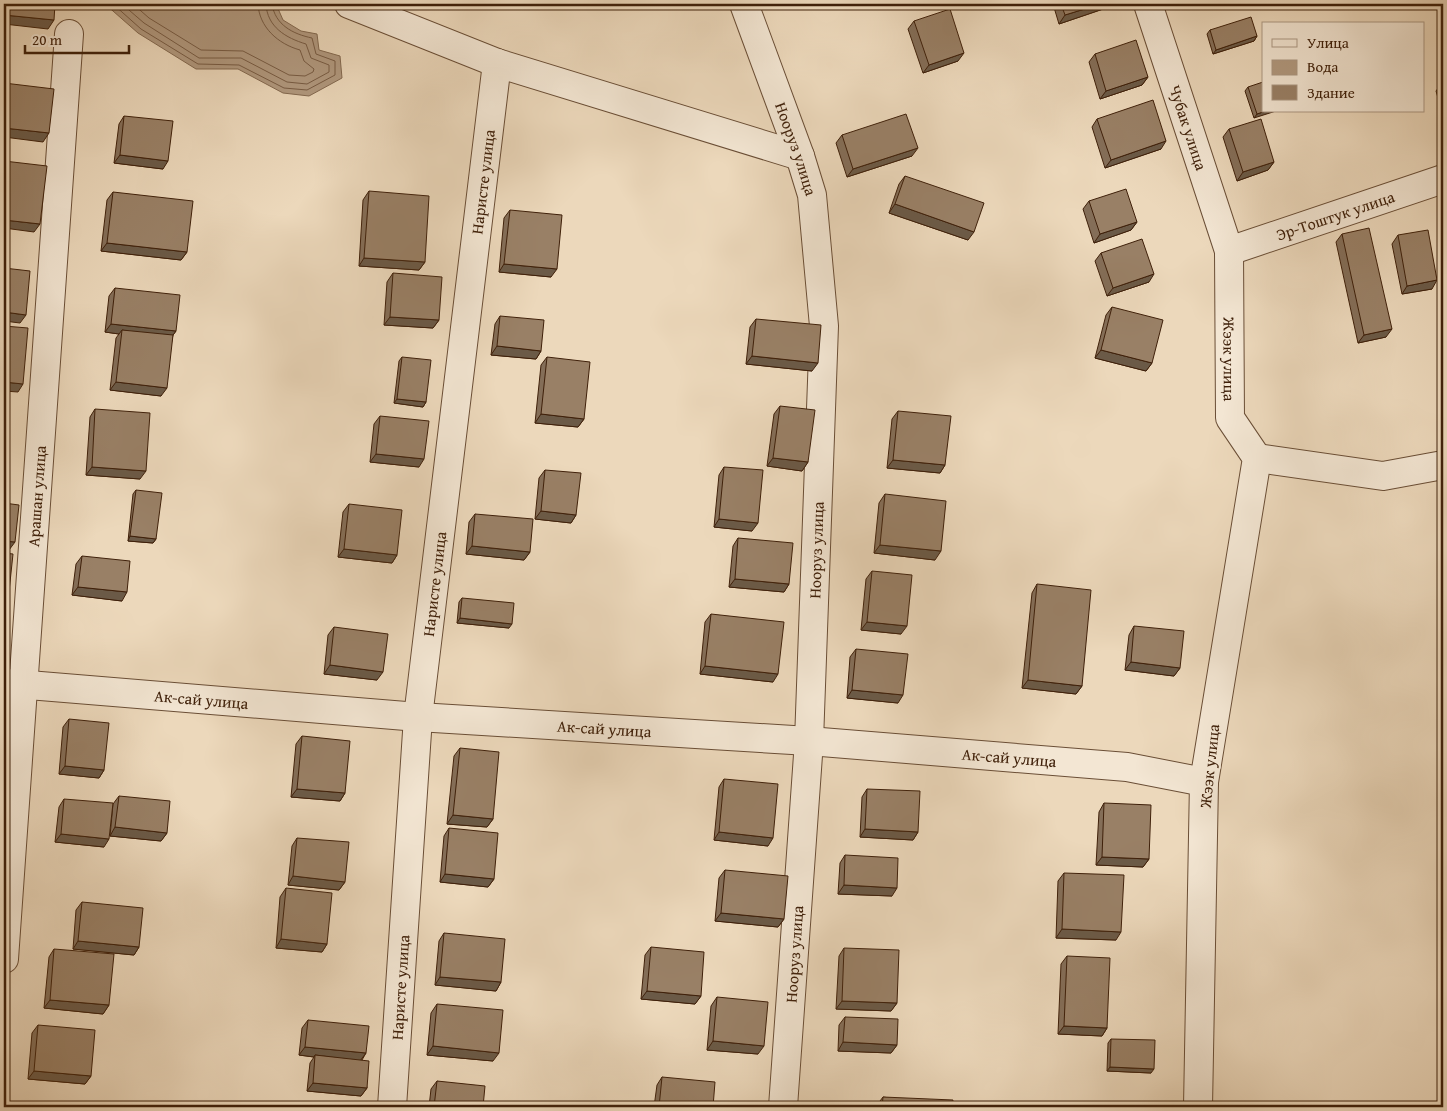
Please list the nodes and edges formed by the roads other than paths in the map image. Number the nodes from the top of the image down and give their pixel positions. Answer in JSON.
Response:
{"nodes":[{"id":1,"x":349,"y":4,"type":"edge"},
{"id":2,"x":744,"y":4,"type":"edge"},
{"id":3,"x":1148,"y":4,"type":"edge"},
{"id":4,"x":69,"y":34,"type":"dead end"},
{"id":5,"x":497,"y":63,"type":"junction"},
{"id":6,"x":800,"y":156,"type":"junction"},
{"id":7,"x":1443,"y":179,"type":"edge"},
{"id":8,"x":1229,"y":251,"type":"junction"},
{"id":9,"x":1257,"y":458,"type":"junction"},
{"id":10,"x":1443,"y":465,"type":"edge"},
{"id":11,"x":14,"y":683,"type":"edge"},
{"id":12,"x":418,"y":717,"type":"junction"},
{"id":13,"x":809,"y":741,"type":"junction"},
{"id":14,"x":1204,"y":782,"type":"junction"},
{"id":15,"x":4,"y":959,"type":"edge"},
{"id":16,"x":392,"y":1107,"type":"edge"},
{"id":17,"x":783,"y":1107,"type":"edge"},
{"id":18,"x":1198,"y":1107,"type":"edge"}],
"edges":[{"from":1,"to":5,"type":"street"},
{"from":2,"to":6,"type":"street","name":"Нооруз улица"},
{"from":3,"to":8,"type":"street","name":"Чубак улица"},
{"from":4,"to":11,"type":"street","name":"Арашан улица"},
{"from":5,"to":6,"type":"street"},
{"from":5,"to":12,"type":"street","name":"Наристе улица"},
{"from":6,"to":13,"type":"street","name":"Нооруз улица"},
{"from":7,"to":8,"type":"street","name":"Эр-Тоштук улица"},
{"from":8,"to":9,"type":"street","name":"Жээк улица"},
{"from":9,"to":10,"type":"street"},
{"from":9,"to":14,"type":"street","name":"Жээк улица"},
{"from":11,"to":12,"type":"street","name":"Ак-сай улица"},
{"from":11,"to":15,"type":"street","name":"Арашан улица"},
{"from":12,"to":13,"type":"street","name":"Ак-сай улица"},
{"from":12,"to":16,"type":"street","name":"Наристе улица"},
{"from":13,"to":14,"type":"street","name":"Ак-сай улица"},
{"from":13,"to":17,"type":"street","name":"Нооруз улица"},
{"from":14,"to":18,"type":"street","name":"Жээк улица"}]}
